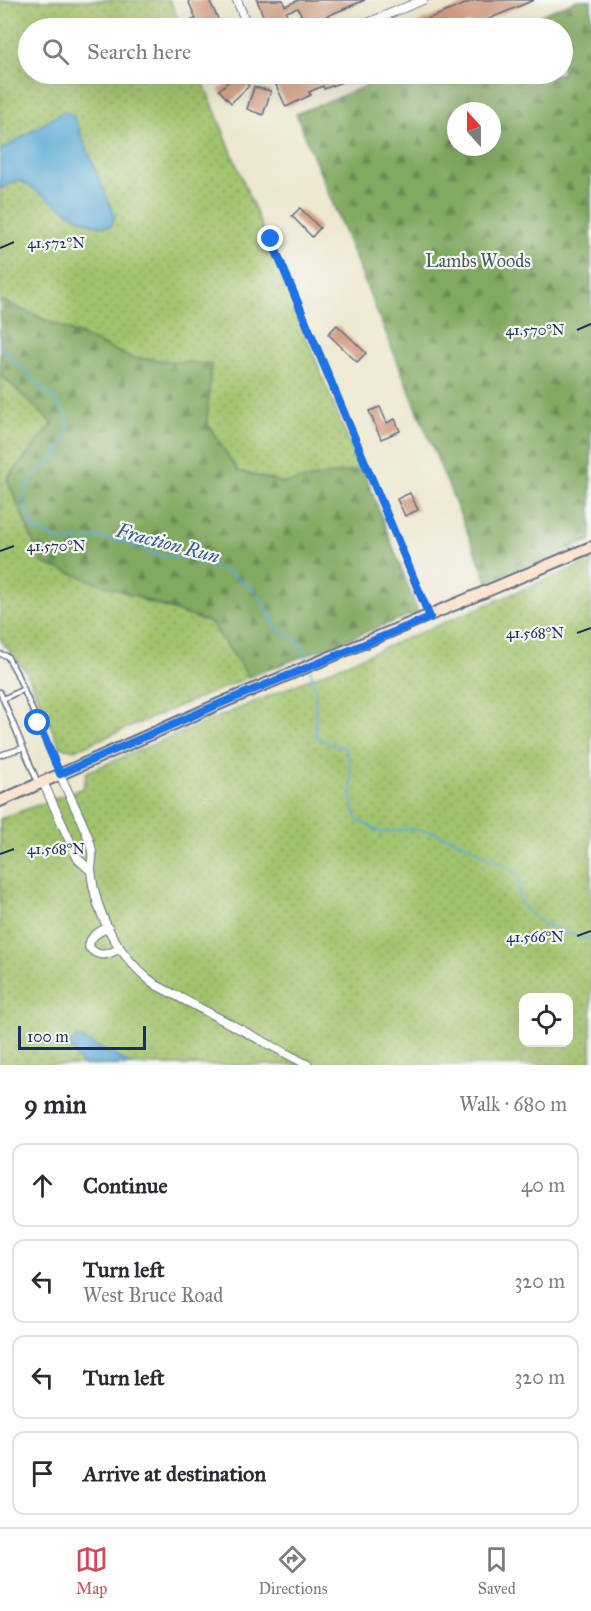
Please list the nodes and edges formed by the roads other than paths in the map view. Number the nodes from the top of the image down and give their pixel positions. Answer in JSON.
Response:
{"nodes":[{"id":1,"x":237,"y":0,"type":"edge"},
{"id":2,"x":419,"y":1,"type":"edge"},
{"id":3,"x":244,"y":18,"type":"edge"},
{"id":4,"x":379,"y":18,"type":"edge"},
{"id":5,"x":271,"y":239,"type":"dead end"},
{"id":6,"x":591,"y":547,"type":"edge"},
{"id":7,"x":430,"y":617,"type":"junction"},
{"id":8,"x":0,"y":654,"type":"edge"},
{"id":9,"x":24,"y":689,"type":"junction"},
{"id":10,"x":0,"y":692,"type":"edge"},
{"id":11,"x":3,"y":699,"type":"junction"},
{"id":12,"x":23,"y":748,"type":"junction"},
{"id":13,"x":0,"y":755,"type":"edge"},
{"id":14,"x":60,"y":774,"type":"junction"},
{"id":15,"x":41,"y":783,"type":"junction"},
{"id":16,"x":0,"y":801,"type":"edge"},
{"id":17,"x":91,"y":871,"type":"junction"},
{"id":18,"x":108,"y":927,"type":"junction"},
{"id":19,"x":120,"y":949,"type":"junction"},
{"id":20,"x":308,"y":1065,"type":"edge"}],
"edges":[{"from":1,"to":3,"type":"street"},
{"from":2,"to":4,"type":"street"},
{"from":5,"to":7,"type":"lane"},
{"from":6,"to":7,"type":"street"},
{"from":7,"to":14,"type":"street"},
{"from":8,"to":9,"type":"lane"},
{"from":9,"to":11,"type":"lane"},
{"from":9,"to":14,"type":"lane"},
{"from":10,"to":11,"type":"lane"},
{"from":11,"to":12,"type":"lane"},
{"from":12,"to":13,"type":"lane"},
{"from":12,"to":15,"type":"lane"},
{"from":14,"to":15,"type":"street"},
{"from":14,"to":17,"type":"street"},
{"from":15,"to":16,"type":"street"},
{"from":15,"to":17,"type":"street"},
{"from":17,"to":18,"type":"street"},
{"from":18,"to":19,"type":"street"},
{"from":18,"to":19,"type":"street"},
{"from":19,"to":20,"type":"street"}]}
